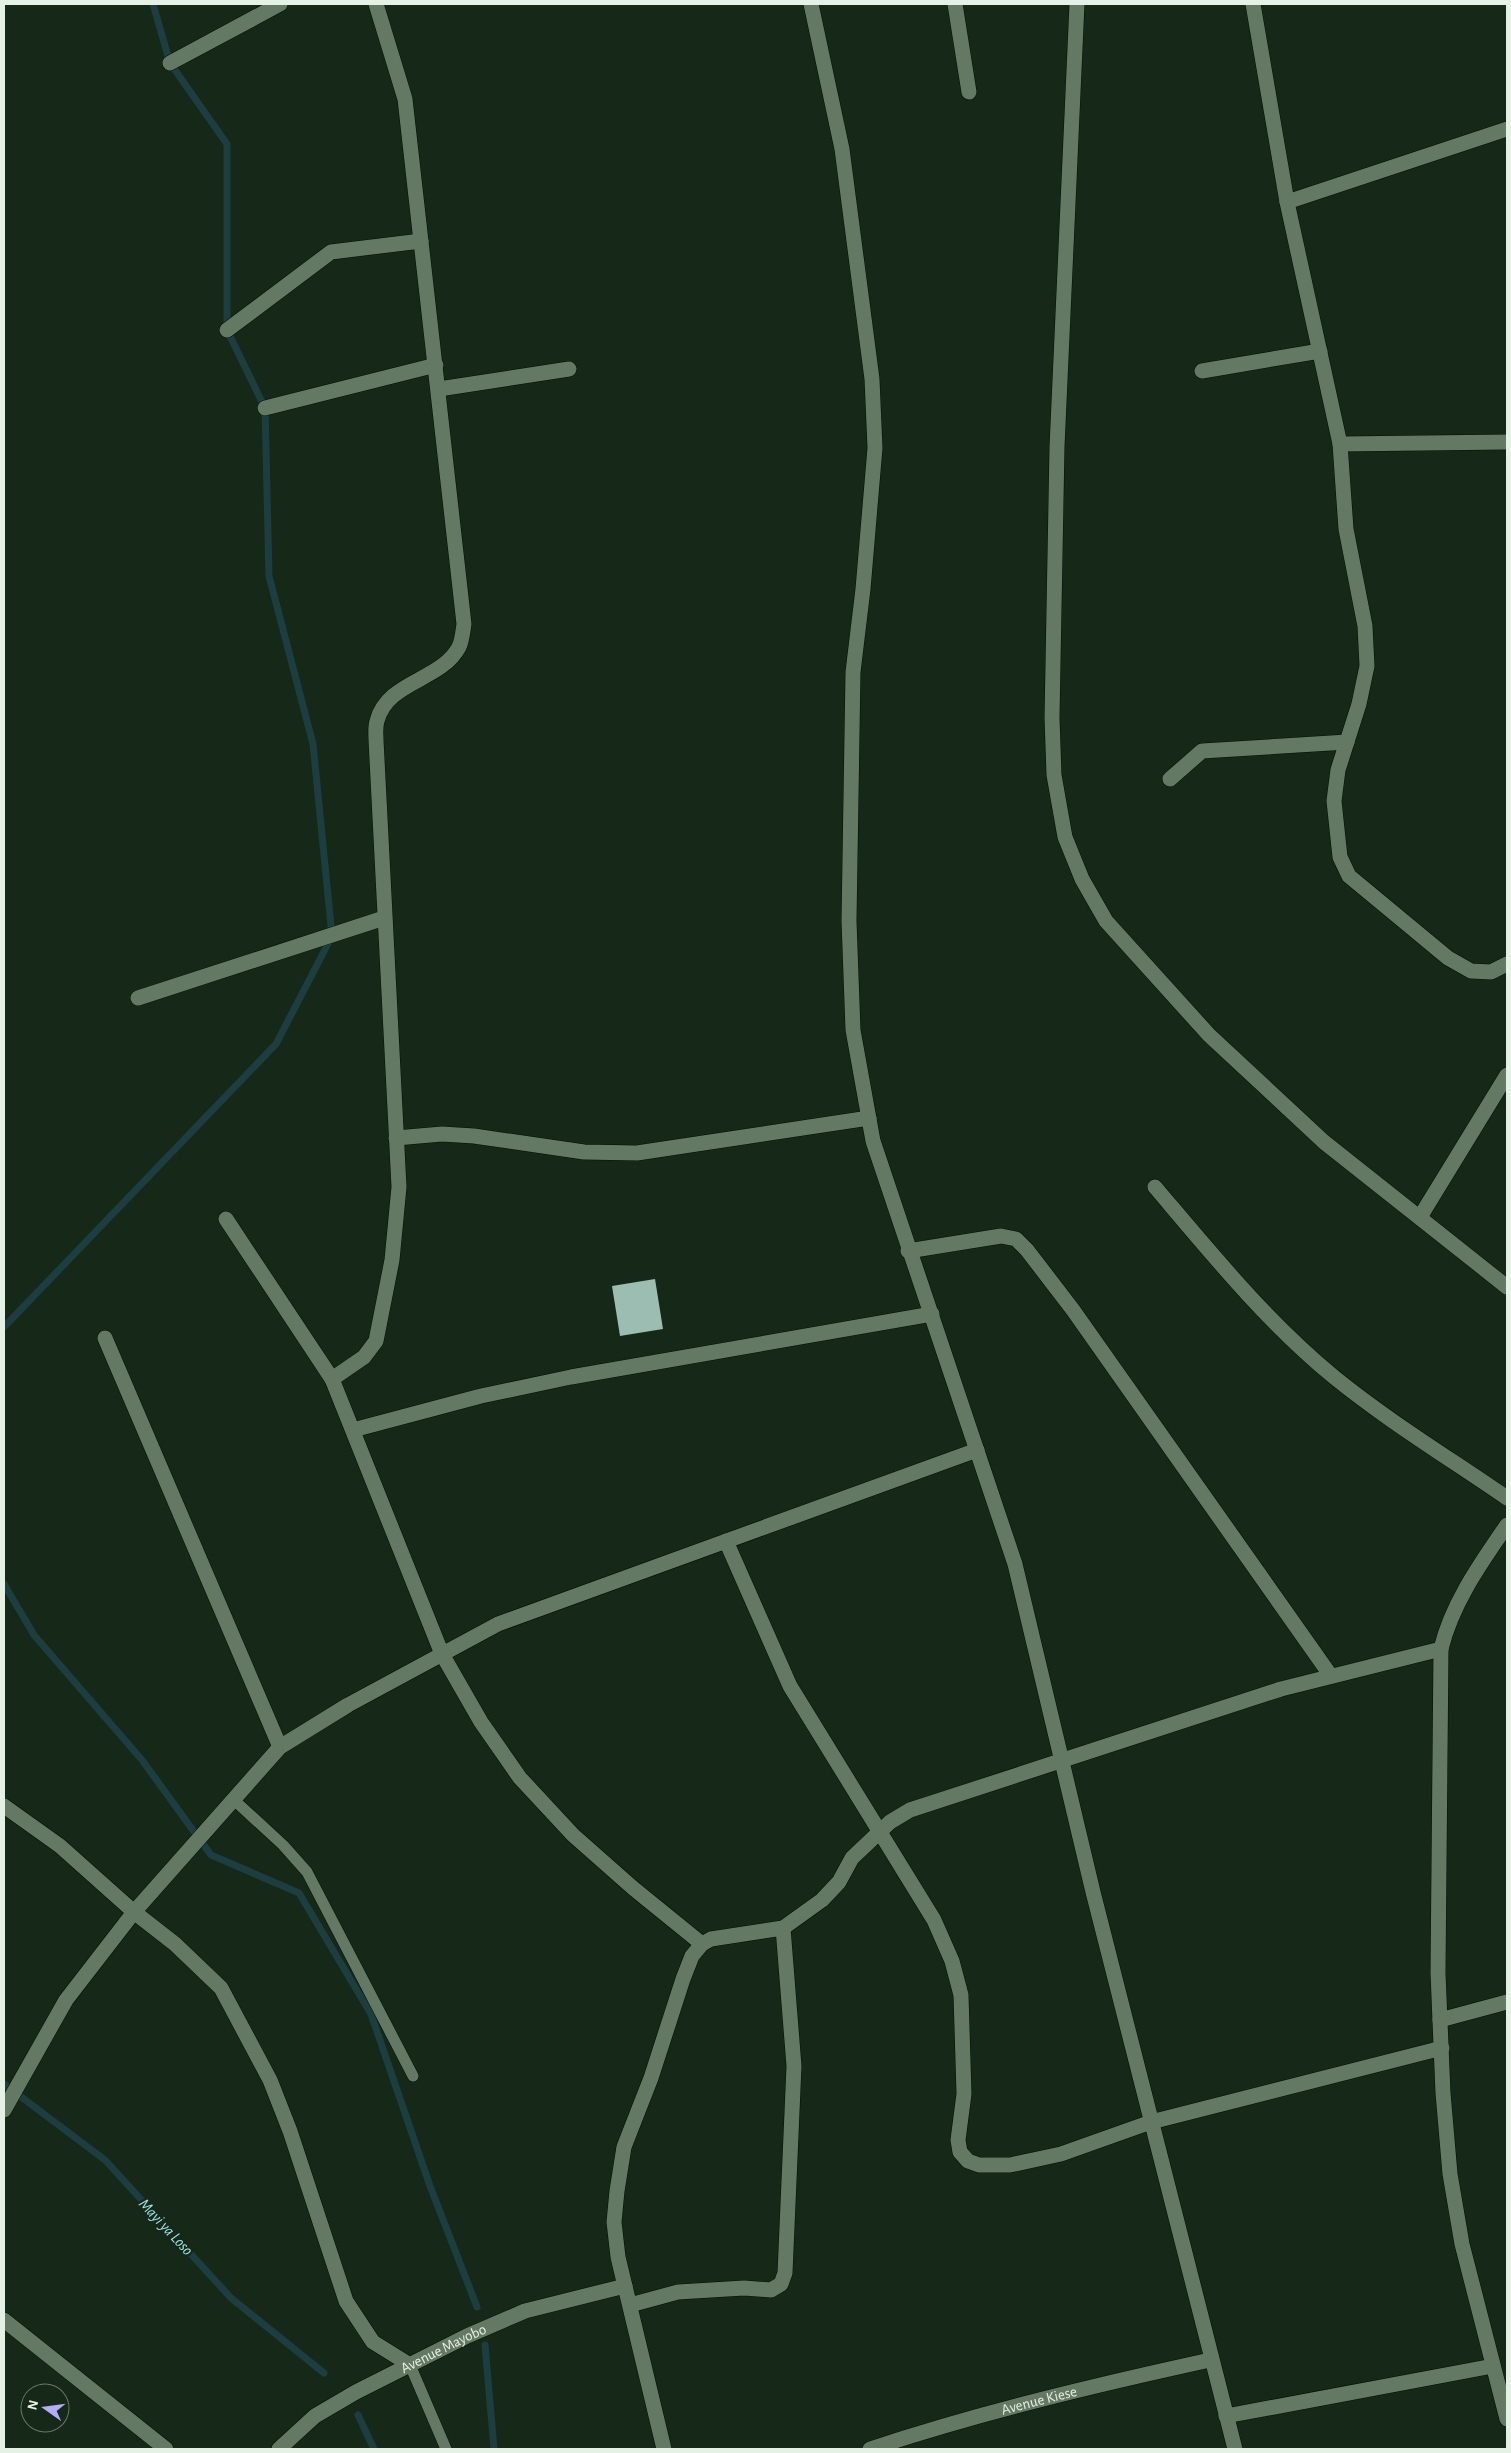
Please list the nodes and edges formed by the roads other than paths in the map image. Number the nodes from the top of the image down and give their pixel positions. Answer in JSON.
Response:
{"nodes":[{"id":1,"x":280,"y":4,"type":"edge"},
{"id":2,"x":376,"y":4,"type":"edge"},
{"id":3,"x":811,"y":4,"type":"edge"},
{"id":4,"x":955,"y":4,"type":"edge"},
{"id":5,"x":1077,"y":4,"type":"edge"},
{"id":6,"x":1253,"y":4,"type":"edge"},
{"id":7,"x":170,"y":63,"type":"dead end"},
{"id":8,"x":969,"y":92,"type":"dead end"},
{"id":9,"x":1507,"y":129,"type":"edge"},
{"id":10,"x":1287,"y":202,"type":"junction"},
{"id":11,"x":421,"y":241,"type":"junction"},
{"id":12,"x":227,"y":330,"type":"dead end"},
{"id":13,"x":1320,"y":351,"type":"junction"},
{"id":14,"x":436,"y":365,"type":"junction"},
{"id":15,"x":569,"y":368,"type":"dead end"},
{"id":16,"x":1202,"y":371,"type":"dead end"},
{"id":17,"x":439,"y":389,"type":"junction"},
{"id":18,"x":265,"y":408,"type":"dead end"},
{"id":19,"x":1507,"y":442,"type":"edge"},
{"id":20,"x":1340,"y":444,"type":"junction"},
{"id":21,"x":1347,"y":742,"type":"junction"},
{"id":22,"x":1170,"y":778,"type":"dead end"},
{"id":23,"x":384,"y":918,"type":"junction"},
{"id":24,"x":1507,"y":964,"type":"edge"},
{"id":25,"x":138,"y":998,"type":"dead end"},
{"id":26,"x":1507,"y":1075,"type":"edge"},
{"id":27,"x":869,"y":1118,"type":"junction"},
{"id":28,"x":396,"y":1138,"type":"junction"},
{"id":29,"x":1155,"y":1187,"type":"dead end"},
{"id":30,"x":1420,"y":1217,"type":"junction"},
{"id":31,"x":226,"y":1219,"type":"dead end"},
{"id":32,"x":908,"y":1251,"type":"junction"},
{"id":33,"x":1507,"y":1287,"type":"edge"},
{"id":34,"x":932,"y":1314,"type":"junction"},
{"id":35,"x":105,"y":1338,"type":"dead end"},
{"id":36,"x":332,"y":1379,"type":"junction"},
{"id":37,"x":353,"y":1430,"type":"junction"},
{"id":38,"x":978,"y":1450,"type":"junction"},
{"id":39,"x":1507,"y":1498,"type":"edge"},
{"id":40,"x":1507,"y":1525,"type":"edge"},
{"id":41,"x":726,"y":1541,"type":"junction"},
{"id":42,"x":1440,"y":1648,"type":"junction"},
{"id":43,"x":442,"y":1654,"type":"junction"},
{"id":44,"x":1331,"y":1676,"type":"junction"},
{"id":45,"x":280,"y":1747,"type":"junction"},
{"id":46,"x":1062,"y":1761,"type":"junction"},
{"id":47,"x":233,"y":1799,"type":"junction"},
{"id":48,"x":4,"y":1806,"type":"edge"},
{"id":49,"x":878,"y":1832,"type":"junction"},
{"id":50,"x":134,"y":1912,"type":"junction"},
{"id":51,"x":783,"y":1928,"type":"junction"},
{"id":52,"x":702,"y":1944,"type":"junction"},
{"id":53,"x":1507,"y":2002,"type":"edge"},
{"id":54,"x":1440,"y":2020,"type":"junction"},
{"id":55,"x":1442,"y":2048,"type":"junction"},
{"id":56,"x":413,"y":2076,"type":"dead end"},
{"id":57,"x":4,"y":2110,"type":"edge"},
{"id":58,"x":1150,"y":2122,"type":"junction"},
{"id":59,"x":625,"y":2286,"type":"junction"},
{"id":60,"x":630,"y":2305,"type":"junction"},
{"id":61,"x":4,"y":2320,"type":"edge"},
{"id":62,"x":1210,"y":2360,"type":"junction"},
{"id":63,"x":410,"y":2366,"type":"junction"},
{"id":64,"x":1493,"y":2366,"type":"junction"},
{"id":65,"x":1226,"y":2416,"type":"junction"},
{"id":66,"x":1507,"y":2419,"type":"edge"},
{"id":67,"x":166,"y":2449,"type":"edge"},
{"id":68,"x":279,"y":2449,"type":"edge"},
{"id":69,"x":446,"y":2449,"type":"edge"},
{"id":70,"x":664,"y":2449,"type":"edge"},
{"id":71,"x":870,"y":2449,"type":"edge"},
{"id":72,"x":1235,"y":2449,"type":"edge"}],
"edges":[{"from":1,"to":7,"type":"street"},
{"from":2,"to":11,"type":"street"},
{"from":3,"to":27,"type":"street"},
{"from":4,"to":8,"type":"street"},
{"from":5,"to":30,"type":"street"},
{"from":6,"to":10,"type":"street"},
{"from":9,"to":10,"type":"street"},
{"from":10,"to":13,"type":"street"},
{"from":11,"to":12,"type":"street"},
{"from":11,"to":14,"type":"street"},
{"from":13,"to":16,"type":"street"},
{"from":13,"to":20,"type":"street"},
{"from":14,"to":17,"type":"street"},
{"from":14,"to":18,"type":"street"},
{"from":15,"to":17,"type":"street"},
{"from":17,"to":23,"type":"street"},
{"from":19,"to":20,"type":"street"},
{"from":20,"to":21,"type":"street"},
{"from":21,"to":22,"type":"street"},
{"from":21,"to":24,"type":"street"},
{"from":23,"to":25,"type":"street"},
{"from":23,"to":28,"type":"street"},
{"from":26,"to":30,"type":"street"},
{"from":27,"to":28,"type":"street"},
{"from":27,"to":32,"type":"street"},
{"from":28,"to":36,"type":"street"},
{"from":29,"to":39,"type":"street"},
{"from":30,"to":33,"type":"street"},
{"from":31,"to":36,"type":"street"},
{"from":32,"to":34,"type":"street"},
{"from":32,"to":44,"type":"street"},
{"from":34,"to":37,"type":"street"},
{"from":34,"to":38,"type":"street"},
{"from":35,"to":45,"type":"street"},
{"from":36,"to":37,"type":"street"},
{"from":37,"to":43,"type":"street"},
{"from":38,"to":41,"type":"street"},
{"from":38,"to":46,"type":"street"},
{"from":40,"to":42,"type":"street"},
{"from":41,"to":43,"type":"street"},
{"from":41,"to":49,"type":"street"},
{"from":42,"to":44,"type":"street"},
{"from":42,"to":54,"type":"street"},
{"from":43,"to":45,"type":"street"},
{"from":43,"to":52,"type":"street"},
{"from":44,"to":46,"type":"street"},
{"from":45,"to":47,"type":"street"},
{"from":46,"to":49,"type":"street"},
{"from":46,"to":58,"type":"street"},
{"from":47,"to":50,"type":"street"},
{"from":47,"to":56,"type":"lane"},
{"from":48,"to":50,"type":"street"},
{"from":49,"to":51,"type":"street"},
{"from":49,"to":58,"type":"street"},
{"from":50,"to":57,"type":"street"},
{"from":50,"to":63,"type":"street"},
{"from":51,"to":52,"type":"street"},
{"from":51,"to":60,"type":"street"},
{"from":52,"to":59,"type":"street"},
{"from":53,"to":54,"type":"street"},
{"from":54,"to":55,"type":"street"},
{"from":55,"to":58,"type":"street"},
{"from":55,"to":64,"type":"street"},
{"from":58,"to":62,"type":"street"},
{"from":59,"to":60,"type":"street"},
{"from":59,"to":63,"type":"street","name":"Avenue Mayobo"},
{"from":60,"to":70,"type":"street"},
{"from":61,"to":67,"type":"street"},
{"from":62,"to":65,"type":"street"},
{"from":62,"to":71,"type":"street","name":"Avenue Kiese"},
{"from":63,"to":68,"type":"street","name":"Avenue Mayobo"},
{"from":63,"to":69,"type":"lane"},
{"from":64,"to":65,"type":"street"},
{"from":64,"to":66,"type":"street"},
{"from":65,"to":72,"type":"street"}]}
